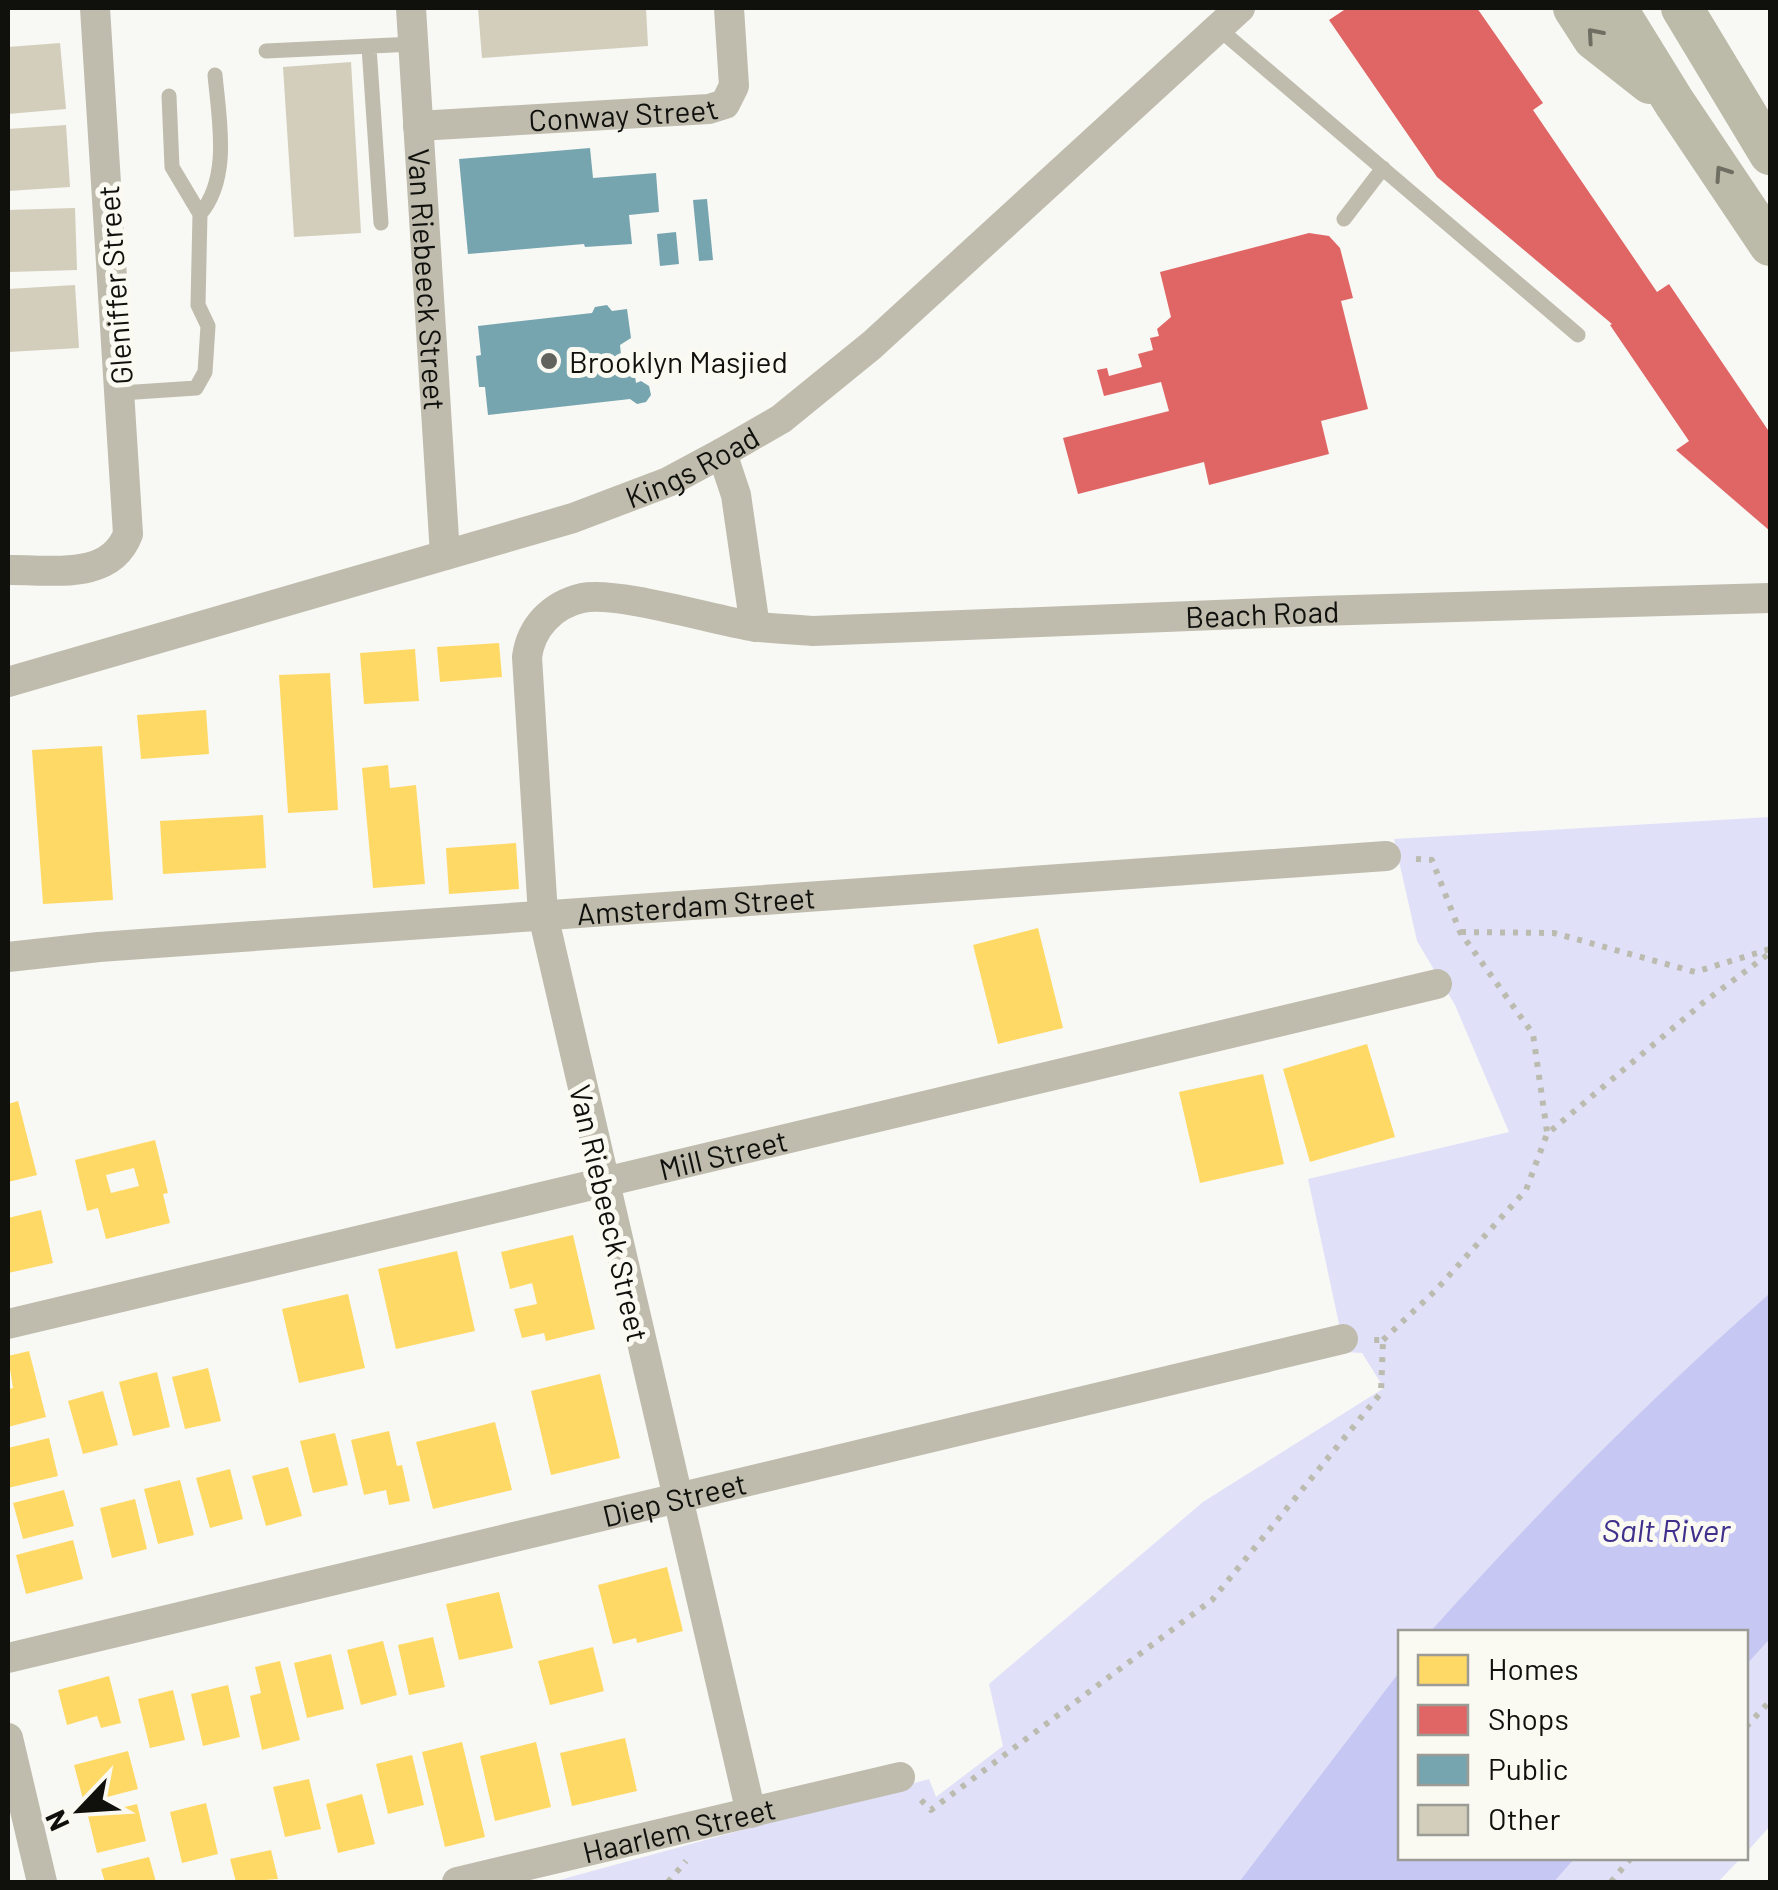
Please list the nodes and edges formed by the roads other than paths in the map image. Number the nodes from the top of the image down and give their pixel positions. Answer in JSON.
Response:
{"nodes":[{"id":1,"x":95,"y":8,"type":"edge"},
{"id":2,"x":411,"y":8,"type":"edge"},
{"id":3,"x":729,"y":8,"type":"edge"},
{"id":4,"x":1574,"y":8,"type":"edge"},
{"id":5,"x":1616,"y":8,"type":"edge"},
{"id":6,"x":1682,"y":8,"type":"edge"},
{"id":7,"x":1229,"y":18,"type":"edge"},
{"id":8,"x":414,"y":44,"type":"junction"},
{"id":9,"x":368,"y":47,"type":"junction"},
{"id":10,"x":266,"y":51,"type":"dead end"},
{"id":11,"x":216,"y":75,"type":"dead end"},
{"id":12,"x":168,"y":96,"type":"dead end"},
{"id":13,"x":1674,"y":102,"type":"junction"},
{"id":14,"x":418,"y":126,"type":"junction"},
{"id":15,"x":1770,"y":154,"type":"edge"},
{"id":16,"x":1383,"y":168,"type":"junction"},
{"id":17,"x":200,"y":214,"type":"junction"},
{"id":18,"x":1344,"y":219,"type":"dead end"},
{"id":19,"x":380,"y":223,"type":"dead end"},
{"id":20,"x":1770,"y":245,"type":"edge"},
{"id":21,"x":1578,"y":334,"type":"dead end"},
{"id":22,"x":121,"y":393,"type":"junction"},
{"id":23,"x":722,"y":454,"type":"junction"},
{"id":24,"x":445,"y":555,"type":"junction"},
{"id":25,"x":8,"y":570,"type":"edge"},
{"id":26,"x":1770,"y":598,"type":"edge"},
{"id":27,"x":551,"y":613,"type":"joint"},
{"id":28,"x":755,"y":627,"type":"junction"},
{"id":29,"x":8,"y":682,"type":"edge"},
{"id":30,"x":1386,"y":856,"type":"road end"},
{"id":31,"x":543,"y":916,"type":"junction"},
{"id":32,"x":8,"y":956,"type":"edge"},
{"id":33,"x":1437,"y":984,"type":"dead end"},
{"id":34,"x":602,"y":1180,"type":"junction"},
{"id":35,"x":8,"y":1324,"type":"edge"},
{"id":36,"x":1342,"y":1339,"type":"road end"},
{"id":37,"x":677,"y":1497,"type":"junction"},
{"id":38,"x":8,"y":1658,"type":"edge"},
{"id":39,"x":8,"y":1738,"type":"edge"},
{"id":40,"x":900,"y":1777,"type":"road end"},
{"id":41,"x":751,"y":1813,"type":"junction"},
{"id":42,"x":42,"y":1882,"type":"edge"},
{"id":43,"x":458,"y":1882,"type":"edge"}],
"edges":[{"from":1,"to":22,"type":"street","name":"Gleniffer Street"},
{"from":2,"to":8,"type":"street","name":"Van Riebeeck Street"},
{"from":3,"to":14,"type":"street","name":"Conway Street"},
{"from":13,"to":4,"type":"street","one_way":true},
{"from":5,"to":13,"type":"street"},
{"from":6,"to":15,"type":"street"},
{"from":7,"to":16,"type":"lane"},
{"from":7,"to":23,"type":"street","name":"Kings Road"},
{"from":8,"to":9,"type":"lane"},
{"from":8,"to":14,"type":"street","name":"Van Riebeeck Street"},
{"from":9,"to":10,"type":"lane"},
{"from":9,"to":19,"type":"lane"},
{"from":11,"to":17,"type":"lane"},
{"from":12,"to":17,"type":"lane"},
{"from":20,"to":13,"type":"street","one_way":true},
{"from":14,"to":24,"type":"street","name":"Van Riebeeck Street"},
{"from":16,"to":18,"type":"lane"},
{"from":16,"to":21,"type":"lane"},
{"from":17,"to":22,"type":"lane"},
{"from":22,"to":25,"type":"street","name":"Gleniffer Street"},
{"from":23,"to":24,"type":"street","name":"Kings Road"},
{"from":23,"to":28,"type":"street"},
{"from":24,"to":29,"type":"street","name":"Kings Road"},
{"from":26,"to":28,"type":"street","name":"Beach Road"},
{"from":27,"to":28,"type":"street","name":"Beach Road"},
{"from":27,"to":31,"type":"street","name":"Van Riebeeck Street"},
{"from":30,"to":31,"type":"street","name":"Amsterdam Street"},
{"from":31,"to":32,"type":"street","name":"Amsterdam Street"},
{"from":31,"to":34,"type":"street","name":"Van Riebeeck Street"},
{"from":33,"to":34,"type":"street","name":"Mill Street"},
{"from":34,"to":35,"type":"street","name":"Mill Street"},
{"from":34,"to":37,"type":"street","name":"Van Riebeeck Street"},
{"from":36,"to":37,"type":"street","name":"Diep Street"},
{"from":37,"to":38,"type":"street","name":"Diep Street"},
{"from":37,"to":41,"type":"street","name":"Van Riebeeck Street"},
{"from":39,"to":42,"type":"street"},
{"from":40,"to":41,"type":"street","name":"Haarlem Street"},
{"from":41,"to":43,"type":"street","name":"Haarlem Street"}]}
